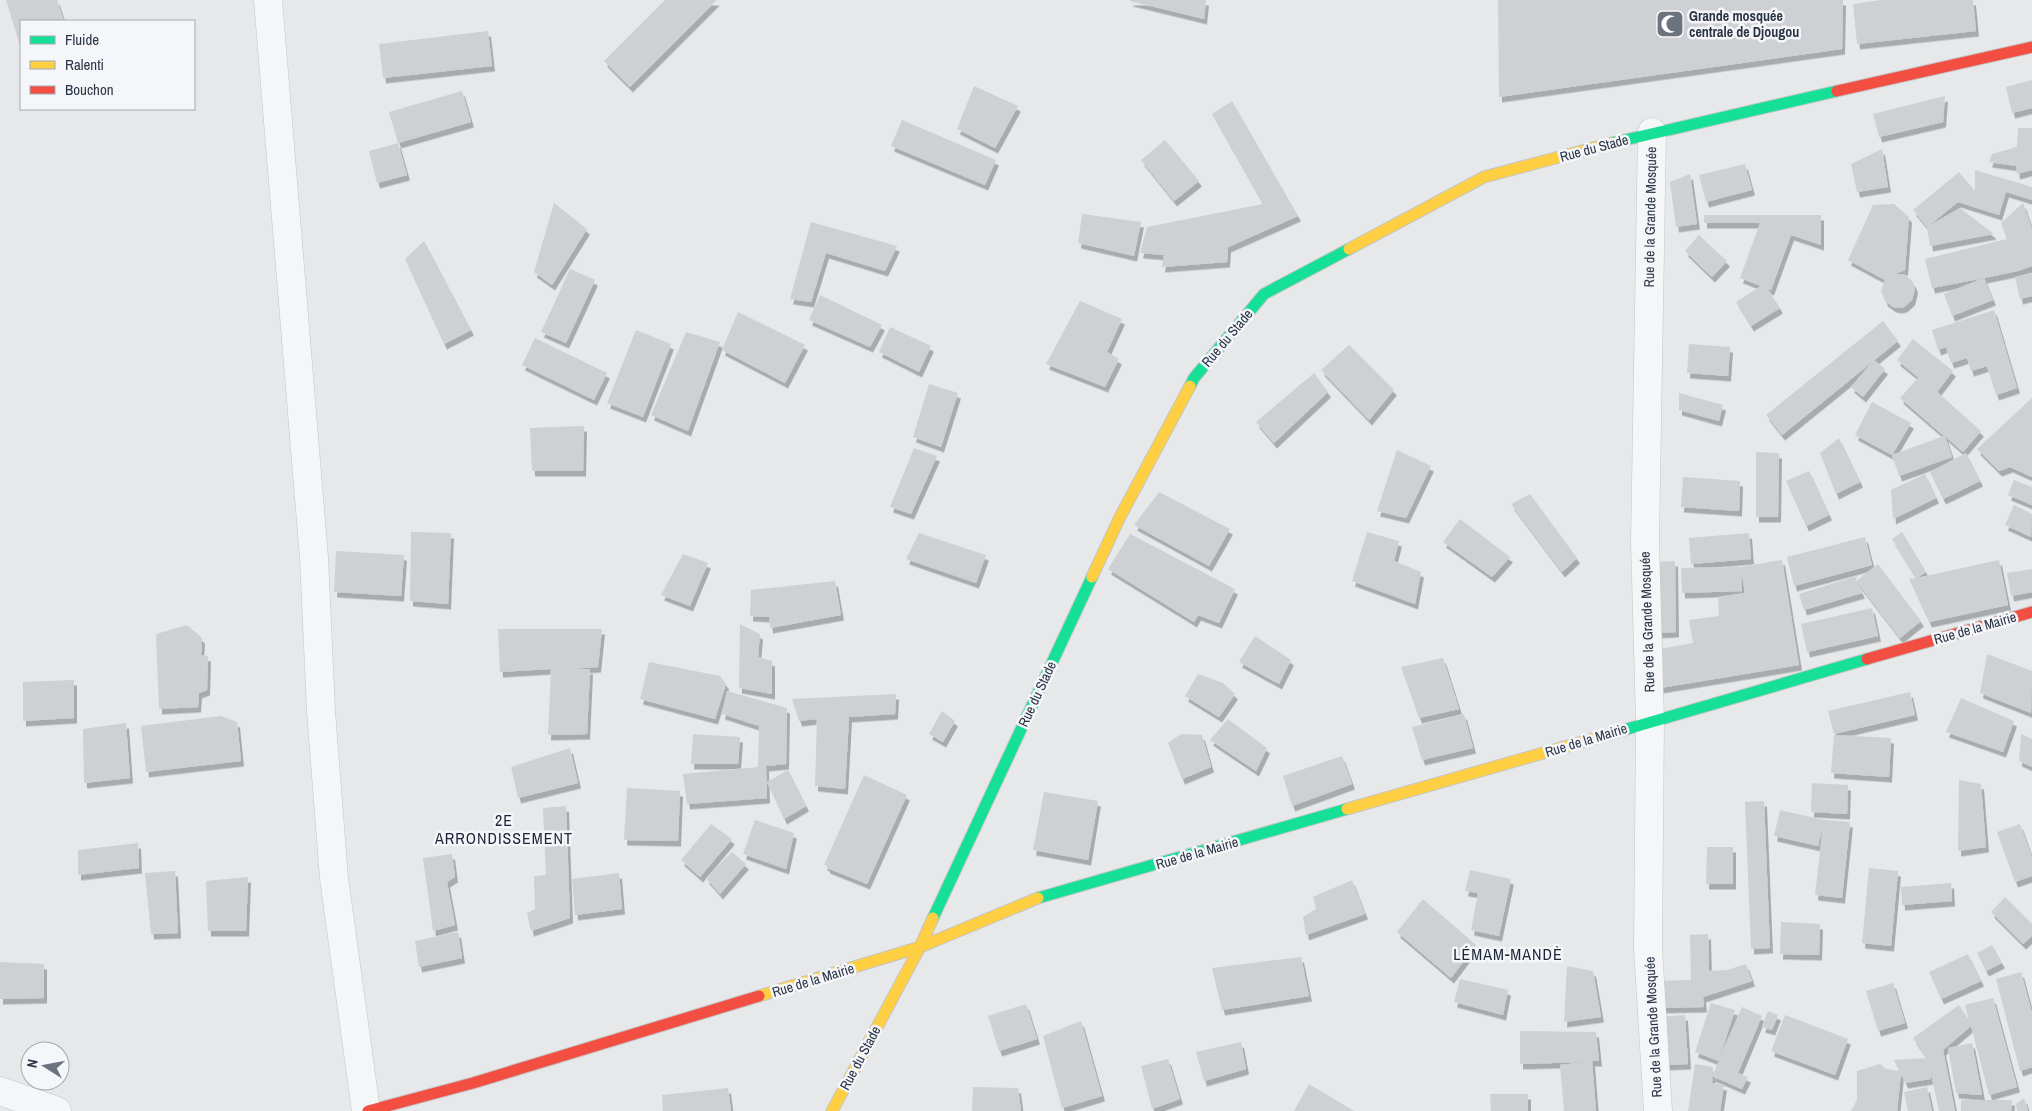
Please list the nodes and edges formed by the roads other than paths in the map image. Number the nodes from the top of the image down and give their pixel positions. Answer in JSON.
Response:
{"nodes":[{"id":1,"x":268,"y":0,"type":"edge"},
{"id":2,"x":2032,"y":46,"type":"edge"},
{"id":3,"x":1652,"y":132,"type":"junction"},
{"id":4,"x":2032,"y":612,"type":"edge"},
{"id":5,"x":1650,"y":720,"type":"junction"},
{"id":6,"x":920,"y":947,"type":"junction"},
{"id":7,"x":0,"y":1091,"type":"edge"},
{"id":8,"x":57,"y":1111,"type":"edge"},
{"id":9,"x":367,"y":1111,"type":"edge"},
{"id":10,"x":832,"y":1111,"type":"edge"},
{"id":11,"x":1658,"y":1111,"type":"edge"}],
"edges":[{"from":1,"to":9,"type":"street"},
{"from":2,"to":3,"type":"street","name":"Rue du Stade"},
{"from":3,"to":5,"type":"street","name":"Rue de la Grande Mosquée"},
{"from":3,"to":6,"type":"street","name":"Rue du Stade"},
{"from":4,"to":5,"type":"street","name":"Rue de la Mairie"},
{"from":5,"to":6,"type":"street","name":"Rue de la Mairie"},
{"from":5,"to":11,"type":"street","name":"Rue de la Grande Mosquée"},
{"from":6,"to":9,"type":"street","name":"Rue de la Mairie"},
{"from":6,"to":10,"type":"street","name":"Rue du Stade"},
{"from":7,"to":8,"type":"street"}]}
